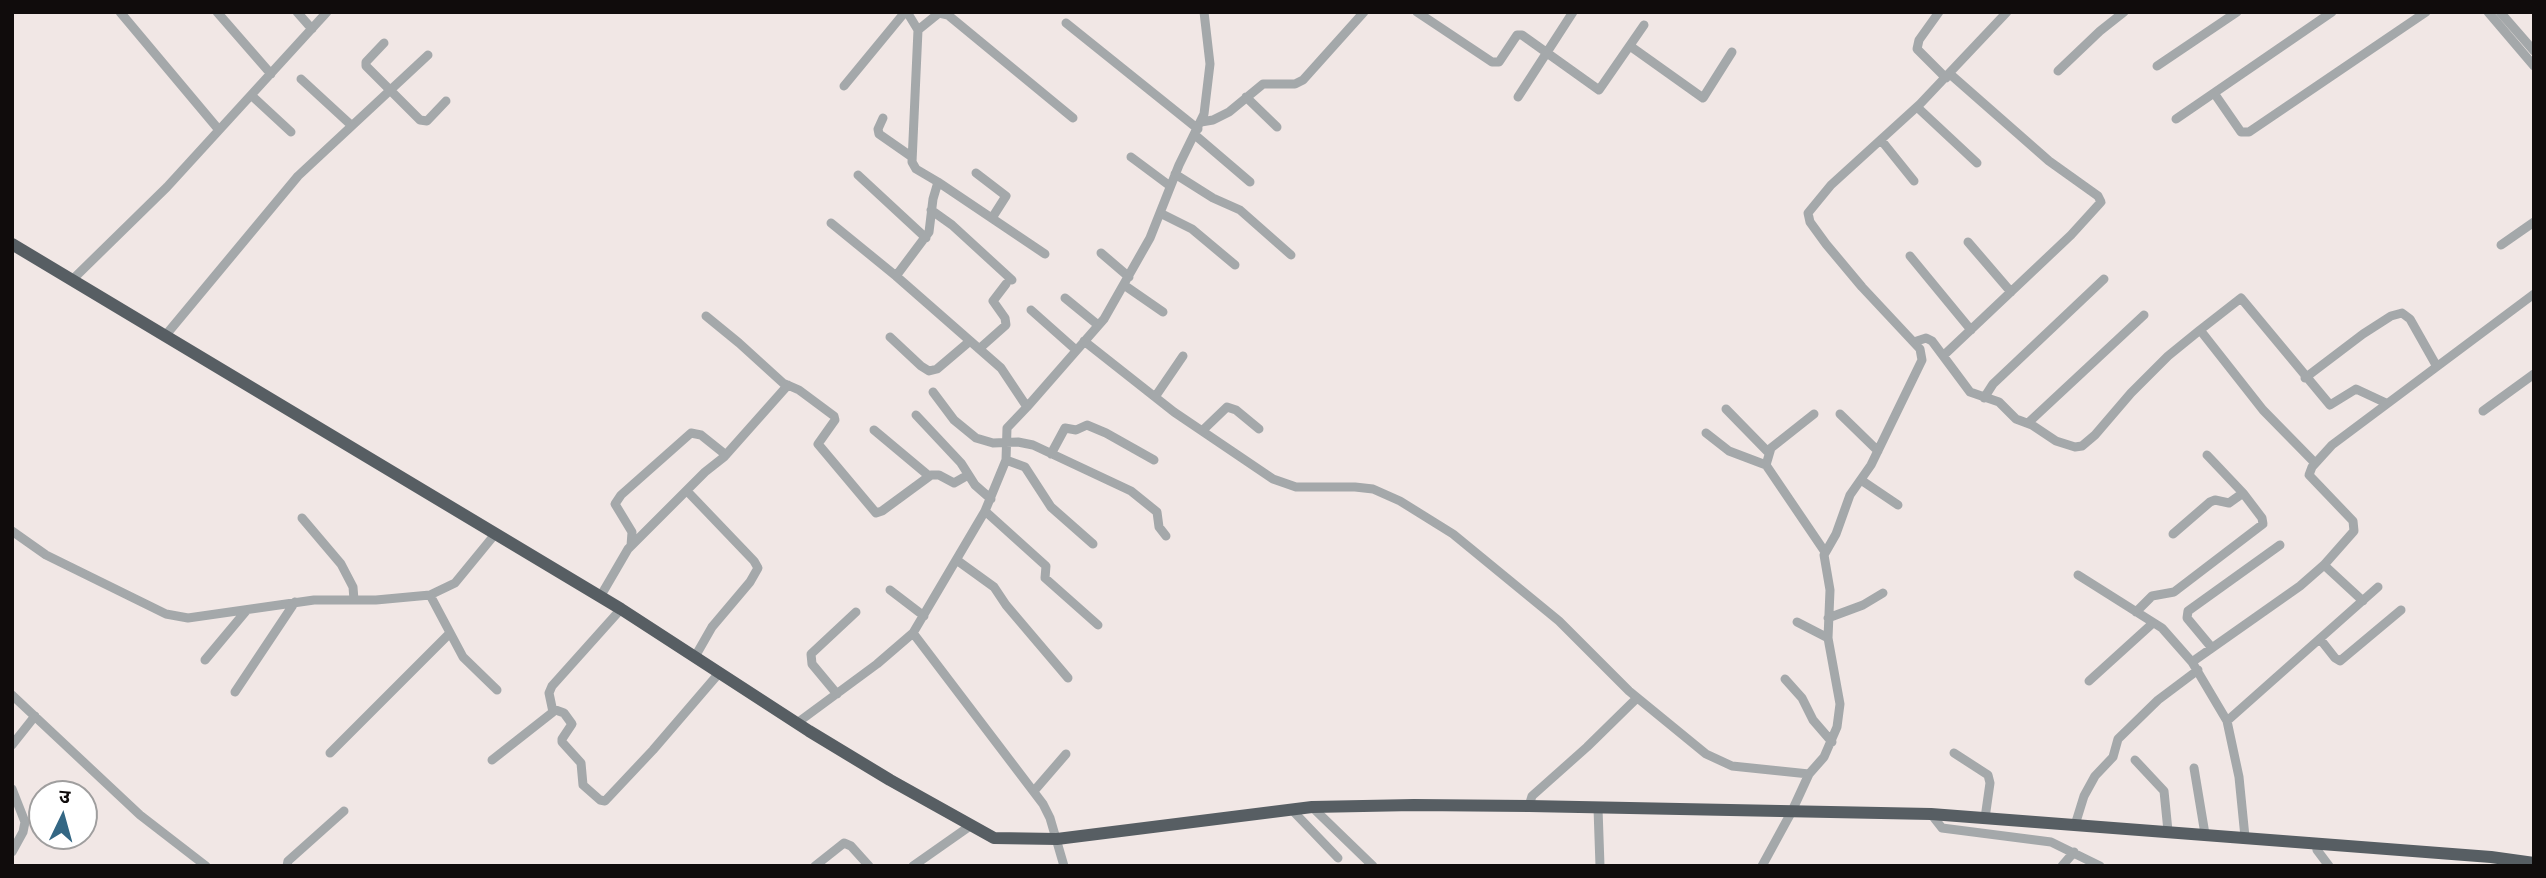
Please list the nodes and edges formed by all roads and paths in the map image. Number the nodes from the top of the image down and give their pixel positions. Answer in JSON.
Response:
{"nodes":[{"id":1,"x":120,"y":12,"type":"edge"},
{"id":2,"x":217,"y":12,"type":"edge"},
{"id":3,"x":297,"y":12,"type":"edge"},
{"id":4,"x":327,"y":12,"type":"edge"},
{"id":5,"x":906,"y":12,"type":"edge"},
{"id":6,"x":1204,"y":12,"type":"edge"},
{"id":7,"x":1364,"y":12,"type":"edge"},
{"id":8,"x":1417,"y":12,"type":"edge"},
{"id":9,"x":1573,"y":12,"type":"edge"},
{"id":10,"x":1939,"y":12,"type":"edge"},
{"id":11,"x":2007,"y":12,"type":"edge"},
{"id":12,"x":2124,"y":12,"type":"edge"},
{"id":13,"x":2237,"y":12,"type":"edge"},
{"id":14,"x":2332,"y":12,"type":"edge"},
{"id":15,"x":2426,"y":12,"type":"edge"},
{"id":16,"x":2488,"y":12,"type":"edge"},
{"id":17,"x":2500,"y":12,"type":"edge"},
{"id":18,"x":1066,"y":23,"type":"dead end"},
{"id":19,"x":1644,"y":24,"type":"dead end"},
{"id":20,"x":312,"y":29,"type":"junction"},
{"id":21,"x":918,"y":30,"type":"junction"},
{"id":22,"x":384,"y":43,"type":"dead end"},
{"id":23,"x":1630,"y":46,"type":"junction"},
{"id":24,"x":2534,"y":51,"type":"edge"},
{"id":25,"x":1547,"y":52,"type":"junction"},
{"id":26,"x":1732,"y":52,"type":"dead end"},
{"id":27,"x":428,"y":55,"type":"dead end"},
{"id":28,"x":2157,"y":66,"type":"dead end"},
{"id":29,"x":2534,"y":66,"type":"edge"},
{"id":30,"x":2058,"y":71,"type":"dead end"},
{"id":31,"x":271,"y":74,"type":"junction"},
{"id":32,"x":1948,"y":76,"type":"junction"},
{"id":33,"x":301,"y":79,"type":"dead end"},
{"id":34,"x":844,"y":86,"type":"dead end"},
{"id":35,"x":390,"y":90,"type":"junction"},
{"id":36,"x":2214,"y":93,"type":"junction"},
{"id":37,"x":251,"y":95,"type":"junction"},
{"id":38,"x":1246,"y":97,"type":"junction"},
{"id":39,"x":1518,"y":97,"type":"dead end"},
{"id":40,"x":446,"y":102,"type":"dead end"},
{"id":41,"x":1917,"y":107,"type":"junction"},
{"id":42,"x":883,"y":118,"type":"dead end"},
{"id":43,"x":1073,"y":118,"type":"dead end"},
{"id":44,"x":2176,"y":119,"type":"dead end"},
{"id":45,"x":351,"y":125,"type":"junction"},
{"id":46,"x":1277,"y":127,"type":"dead end"},
{"id":47,"x":1198,"y":129,"type":"junction"},
{"id":48,"x":219,"y":130,"type":"junction"},
{"id":49,"x":291,"y":132,"type":"dead end"},
{"id":50,"x":1881,"y":140,"type":"junction"},
{"id":51,"x":912,"y":157,"type":"junction"},
{"id":52,"x":1131,"y":157,"type":"dead end"},
{"id":53,"x":1977,"y":163,"type":"dead end"},
{"id":54,"x":976,"y":173,"type":"dead end"},
{"id":55,"x":1175,"y":174,"type":"junction"},
{"id":56,"x":858,"y":175,"type":"dead end"},
{"id":57,"x":1914,"y":181,"type":"dead end"},
{"id":58,"x":938,"y":182,"type":"junction"},
{"id":59,"x":1250,"y":182,"type":"dead end"},
{"id":60,"x":1170,"y":186,"type":"junction"},
{"id":61,"x":932,"y":210,"type":"junction"},
{"id":62,"x":1160,"y":214,"type":"junction"},
{"id":63,"x":992,"y":218,"type":"junction"},
{"id":64,"x":2534,"y":222,"type":"edge"},
{"id":65,"x":831,"y":223,"type":"dead end"},
{"id":66,"x":926,"y":238,"type":"junction"},
{"id":67,"x":1968,"y":242,"type":"dead end"},
{"id":68,"x":12,"y":244,"type":"edge"},
{"id":69,"x":2501,"y":244,"type":"dead end"},
{"id":70,"x":1101,"y":253,"type":"dead end"},
{"id":71,"x":1045,"y":254,"type":"dead end"},
{"id":72,"x":1292,"y":256,"type":"dead end"},
{"id":73,"x":1910,"y":257,"type":"dead end"},
{"id":74,"x":1236,"y":265,"type":"dead end"},
{"id":75,"x":896,"y":276,"type":"junction"},
{"id":76,"x":2104,"y":279,"type":"dead end"},
{"id":77,"x":72,"y":280,"type":"junction"},
{"id":78,"x":1127,"y":281,"type":"junction"},
{"id":79,"x":2011,"y":292,"type":"junction"},
{"id":80,"x":2534,"y":294,"type":"edge"},
{"id":81,"x":1065,"y":298,"type":"dead end"},
{"id":82,"x":1031,"y":310,"type":"dead end"},
{"id":83,"x":1163,"y":312,"type":"dead end"},
{"id":84,"x":2144,"y":315,"type":"dead end"},
{"id":85,"x":706,"y":316,"type":"dead end"},
{"id":86,"x":1098,"y":325,"type":"junction"},
{"id":87,"x":1971,"y":330,"type":"junction"},
{"id":88,"x":2200,"y":330,"type":"junction"},
{"id":89,"x":165,"y":336,"type":"junction"},
{"id":90,"x":890,"y":337,"type":"dead end"},
{"id":91,"x":970,"y":341,"type":"junction"},
{"id":92,"x":1084,"y":341,"type":"junction"},
{"id":93,"x":1914,"y":342,"type":"junction"},
{"id":94,"x":979,"y":349,"type":"junction"},
{"id":95,"x":1076,"y":350,"type":"junction"},
{"id":96,"x":1183,"y":356,"type":"dead end"},
{"id":97,"x":1943,"y":356,"type":"junction"},
{"id":98,"x":2436,"y":365,"type":"junction"},
{"id":99,"x":2534,"y":374,"type":"edge"},
{"id":100,"x":2305,"y":378,"type":"junction"},
{"id":101,"x":788,"y":385,"type":"junction"},
{"id":102,"x":933,"y":392,"type":"dead end"},
{"id":103,"x":1155,"y":397,"type":"junction"},
{"id":104,"x":1984,"y":398,"type":"junction"},
{"id":105,"x":2386,"y":403,"type":"junction"},
{"id":106,"x":1027,"y":407,"type":"junction"},
{"id":107,"x":1726,"y":409,"type":"dead end"},
{"id":108,"x":2483,"y":411,"type":"dead end"},
{"id":109,"x":1814,"y":414,"type":"dead end"},
{"id":110,"x":1840,"y":414,"type":"dead end"},
{"id":111,"x":916,"y":415,"type":"dead end"},
{"id":112,"x":2028,"y":423,"type":"junction"},
{"id":113,"x":1259,"y":429,"type":"dead end"},
{"id":114,"x":873,"y":430,"type":"dead end"},
{"id":115,"x":1202,"y":431,"type":"junction"},
{"id":116,"x":1706,"y":433,"type":"dead end"},
{"id":117,"x":1006,"y":442,"type":"junction"},
{"id":118,"x":1878,"y":451,"type":"junction"},
{"id":119,"x":1768,"y":452,"type":"junction"},
{"id":120,"x":726,"y":454,"type":"junction"},
{"id":121,"x":1051,"y":454,"type":"junction"},
{"id":122,"x":2207,"y":455,"type":"dead end"},
{"id":123,"x":1006,"y":460,"type":"junction"},
{"id":124,"x":1154,"y":460,"type":"dead end"},
{"id":125,"x":2315,"y":463,"type":"junction"},
{"id":126,"x":1766,"y":465,"type":"junction"},
{"id":127,"x":968,"y":475,"type":"junction"},
{"id":128,"x":929,"y":476,"type":"junction"},
{"id":129,"x":1861,"y":480,"type":"junction"},
{"id":130,"x":687,"y":491,"type":"junction"},
{"id":131,"x":2243,"y":493,"type":"junction"},
{"id":132,"x":991,"y":499,"type":"junction"},
{"id":133,"x":1898,"y":505,"type":"dead end"},
{"id":134,"x":985,"y":511,"type":"junction"},
{"id":135,"x":303,"y":518,"type":"dead end"},
{"id":136,"x":12,"y":531,"type":"edge"},
{"id":137,"x":496,"y":533,"type":"junction"},
{"id":138,"x":2173,"y":534,"type":"dead end"},
{"id":139,"x":1166,"y":536,"type":"dead end"},
{"id":140,"x":1093,"y":544,"type":"dead end"},
{"id":141,"x":2280,"y":545,"type":"dead end"},
{"id":142,"x":631,"y":546,"type":"junction"},
{"id":143,"x":1825,"y":552,"type":"junction"},
{"id":144,"x":958,"y":561,"type":"junction"},
{"id":145,"x":2324,"y":565,"type":"junction"},
{"id":146,"x":2078,"y":575,"type":"dead end"},
{"id":147,"x":2378,"y":587,"type":"dead end"},
{"id":148,"x":890,"y":590,"type":"dead end"},
{"id":149,"x":1883,"y":593,"type":"dead end"},
{"id":150,"x":430,"y":595,"type":"junction"},
{"id":151,"x":600,"y":597,"type":"junction"},
{"id":152,"x":354,"y":600,"type":"junction"},
{"id":153,"x":2363,"y":601,"type":"junction"},
{"id":154,"x":295,"y":602,"type":"junction"},
{"id":155,"x":621,"y":609,"type":"junction"},
{"id":156,"x":2401,"y":610,"type":"dead end"},
{"id":157,"x":246,"y":611,"type":"junction"},
{"id":158,"x":856,"y":612,"type":"dead end"},
{"id":159,"x":2136,"y":612,"type":"junction"},
{"id":160,"x":924,"y":616,"type":"junction"},
{"id":161,"x":1828,"y":618,"type":"junction"},
{"id":162,"x":1797,"y":622,"type":"dead end"},
{"id":163,"x":2152,"y":623,"type":"junction"},
{"id":164,"x":1097,"y":625,"type":"dead end"},
{"id":165,"x":450,"y":632,"type":"junction"},
{"id":166,"x":913,"y":633,"type":"junction"},
{"id":167,"x":1828,"y":638,"type":"junction"},
{"id":168,"x":2320,"y":639,"type":"junction"},
{"id":169,"x":2211,"y":648,"type":"junction"},
{"id":170,"x":696,"y":655,"type":"junction"},
{"id":171,"x":205,"y":660,"type":"dead end"},
{"id":172,"x":2192,"y":662,"type":"junction"},
{"id":173,"x":2198,"y":670,"type":"junction"},
{"id":174,"x":720,"y":672,"type":"junction"},
{"id":175,"x":1068,"y":678,"type":"dead end"},
{"id":176,"x":1785,"y":679,"type":"dead end"},
{"id":177,"x":2089,"y":681,"type":"dead end"},
{"id":178,"x":498,"y":690,"type":"dead end"},
{"id":179,"x":235,"y":692,"type":"dead end"},
{"id":180,"x":837,"y":694,"type":"junction"},
{"id":181,"x":12,"y":695,"type":"edge"},
{"id":182,"x":1637,"y":698,"type":"junction"},
{"id":183,"x":554,"y":709,"type":"junction"},
{"id":184,"x":36,"y":716,"type":"junction"},
{"id":185,"x":2227,"y":721,"type":"junction"},
{"id":186,"x":797,"y":723,"type":"junction"},
{"id":187,"x":1832,"y":742,"type":"junction"},
{"id":188,"x":12,"y":745,"type":"edge"},
{"id":189,"x":330,"y":753,"type":"dead end"},
{"id":190,"x":1954,"y":753,"type":"dead end"},
{"id":191,"x":1066,"y":754,"type":"dead end"},
{"id":192,"x":492,"y":760,"type":"dead end"},
{"id":193,"x":2135,"y":760,"type":"dead end"},
{"id":194,"x":2194,"y":768,"type":"dead end"},
{"id":195,"x":1809,"y":774,"type":"junction"},
{"id":196,"x":12,"y":789,"type":"edge"},
{"id":197,"x":1034,"y":791,"type":"junction"},
{"id":198,"x":1529,"y":803,"type":"junction"},
{"id":199,"x":1312,"y":807,"type":"junction"},
{"id":200,"x":1598,"y":808,"type":"junction"},
{"id":201,"x":1291,"y":809,"type":"junction"},
{"id":202,"x":344,"y":811,"type":"dead end"},
{"id":203,"x":1792,"y":811,"type":"junction"},
{"id":204,"x":1931,"y":814,"type":"junction"},
{"id":205,"x":1985,"y":818,"type":"junction"},
{"id":206,"x":2076,"y":825,"type":"junction"},
{"id":207,"x":970,"y":826,"type":"junction"},
{"id":208,"x":2168,"y":831,"type":"junction"},
{"id":209,"x":2205,"y":834,"type":"junction"},
{"id":210,"x":2245,"y":837,"type":"junction"},
{"id":211,"x":1057,"y":839,"type":"junction"},
{"id":212,"x":2316,"y":843,"type":"junction"},
{"id":213,"x":12,"y":852,"type":"edge"},
{"id":214,"x":2074,"y":852,"type":"junction"},
{"id":215,"x":1338,"y":858,"type":"dead end"},
{"id":216,"x":2534,"y":863,"type":"edge"},
{"id":217,"x":1767,"y":864,"type":"edge"},
{"id":218,"x":206,"y":866,"type":"edge"},
{"id":219,"x":287,"y":866,"type":"edge"},
{"id":220,"x":815,"y":866,"type":"edge"},
{"id":221,"x":869,"y":866,"type":"edge"},
{"id":222,"x":913,"y":866,"type":"edge"},
{"id":223,"x":1064,"y":866,"type":"edge"},
{"id":224,"x":1373,"y":866,"type":"edge"},
{"id":225,"x":1600,"y":866,"type":"edge"},
{"id":226,"x":2062,"y":866,"type":"edge"},
{"id":227,"x":2100,"y":866,"type":"edge"},
{"id":228,"x":2329,"y":866,"type":"edge"}],
"edges":[{"from":1,"to":48,"type":"street"},
{"from":2,"to":31,"type":"street"},
{"from":3,"to":20,"type":"street"},
{"from":4,"to":20,"type":"street"},
{"from":5,"to":21,"type":"street"},
{"from":5,"to":34,"type":"street"},
{"from":6,"to":47,"type":"street"},
{"from":7,"to":38,"type":"street"},
{"from":8,"to":25,"type":"street"},
{"from":9,"to":25,"type":"street"},
{"from":10,"to":32,"type":"street"},
{"from":11,"to":32,"type":"street"},
{"from":12,"to":30,"type":"street"},
{"from":13,"to":28,"type":"street"},
{"from":14,"to":36,"type":"street"},
{"from":15,"to":36,"type":"street"},
{"from":16,"to":29,"type":"street"},
{"from":17,"to":24,"type":"street"},
{"from":18,"to":47,"type":"street"},
{"from":19,"to":23,"type":"street"},
{"from":20,"to":31,"type":"street"},
{"from":21,"to":43,"type":"street"},
{"from":21,"to":51,"type":"street"},
{"from":22,"to":35,"type":"street"},
{"from":23,"to":25,"type":"street"},
{"from":23,"to":26,"type":"street"},
{"from":25,"to":39,"type":"street"},
{"from":27,"to":35,"type":"street"},
{"from":31,"to":37,"type":"street"},
{"from":32,"to":41,"type":"street"},
{"from":32,"to":79,"type":"street"},
{"from":33,"to":45,"type":"street"},
{"from":35,"to":40,"type":"street"},
{"from":35,"to":45,"type":"street"},
{"from":36,"to":44,"type":"street"},
{"from":37,"to":48,"type":"street"},
{"from":37,"to":49,"type":"street"},
{"from":38,"to":46,"type":"street"},
{"from":38,"to":47,"type":"street"},
{"from":41,"to":50,"type":"street"},
{"from":41,"to":53,"type":"street"},
{"from":42,"to":51,"type":"street"},
{"from":45,"to":89,"type":"street"},
{"from":47,"to":55,"type":"street"},
{"from":47,"to":59,"type":"street"},
{"from":48,"to":77,"type":"street"},
{"from":50,"to":57,"type":"street"},
{"from":50,"to":93,"type":"street"},
{"from":51,"to":58,"type":"street"},
{"from":52,"to":60,"type":"street"},
{"from":54,"to":63,"type":"street"},
{"from":55,"to":60,"type":"street"},
{"from":55,"to":72,"type":"street"},
{"from":56,"to":66,"type":"street"},
{"from":58,"to":61,"type":"street"},
{"from":58,"to":63,"type":"street"},
{"from":60,"to":62,"type":"street"},
{"from":61,"to":66,"type":"street"},
{"from":61,"to":94,"type":"street"},
{"from":62,"to":74,"type":"street"},
{"from":62,"to":78,"type":"street"},
{"from":63,"to":71,"type":"street"},
{"from":64,"to":69,"type":"street"},
{"from":65,"to":75,"type":"street"},
{"from":66,"to":75,"type":"street"},
{"from":67,"to":79,"type":"street"},
{"from":68,"to":77,"type":"highway"},
{"from":70,"to":78,"type":"street"},
{"from":73,"to":87,"type":"street"},
{"from":75,"to":91,"type":"street"},
{"from":76,"to":104,"type":"street"},
{"from":77,"to":89,"type":"highway"},
{"from":78,"to":83,"type":"street"},
{"from":78,"to":86,"type":"street"},
{"from":79,"to":87,"type":"street"},
{"from":80,"to":98,"type":"street"},
{"from":81,"to":86,"type":"street"},
{"from":82,"to":95,"type":"street"},
{"from":84,"to":112,"type":"street"},
{"from":85,"to":101,"type":"street"},
{"from":86,"to":92,"type":"street"},
{"from":87,"to":97,"type":"street"},
{"from":88,"to":100,"type":"street"},
{"from":88,"to":112,"type":"street"},
{"from":88,"to":125,"type":"street"},
{"from":89,"to":137,"type":"highway"},
{"from":90,"to":91,"type":"street"},
{"from":91,"to":94,"type":"street"},
{"from":92,"to":95,"type":"street"},
{"from":92,"to":103,"type":"street"},
{"from":93,"to":97,"type":"street"},
{"from":93,"to":118,"type":"street"},
{"from":94,"to":106,"type":"street"},
{"from":95,"to":106,"type":"street"},
{"from":96,"to":103,"type":"street"},
{"from":97,"to":104,"type":"street"},
{"from":98,"to":100,"type":"street"},
{"from":98,"to":105,"type":"street"},
{"from":99,"to":108,"type":"street"},
{"from":100,"to":105,"type":"street"},
{"from":101,"to":120,"type":"street"},
{"from":101,"to":128,"type":"street"},
{"from":102,"to":117,"type":"street"},
{"from":103,"to":115,"type":"street"},
{"from":104,"to":112,"type":"street"},
{"from":105,"to":125,"type":"street"},
{"from":106,"to":117,"type":"street"},
{"from":107,"to":119,"type":"street"},
{"from":109,"to":119,"type":"street"},
{"from":110,"to":118,"type":"street"},
{"from":111,"to":127,"type":"street"},
{"from":113,"to":115,"type":"street"},
{"from":114,"to":128,"type":"street"},
{"from":115,"to":182,"type":"street"},
{"from":116,"to":126,"type":"street"},
{"from":117,"to":121,"type":"street"},
{"from":117,"to":123,"type":"street"},
{"from":118,"to":129,"type":"street"},
{"from":119,"to":126,"type":"street"},
{"from":120,"to":130,"type":"street"},
{"from":120,"to":142,"type":"street"},
{"from":121,"to":124,"type":"street"},
{"from":121,"to":139,"type":"street"},
{"from":122,"to":131,"type":"street"},
{"from":123,"to":132,"type":"street"},
{"from":123,"to":140,"type":"street"},
{"from":125,"to":145,"type":"street"},
{"from":126,"to":143,"type":"street"},
{"from":127,"to":128,"type":"street"},
{"from":127,"to":132,"type":"street"},
{"from":129,"to":133,"type":"street"},
{"from":129,"to":143,"type":"street"},
{"from":130,"to":142,"type":"street"},
{"from":130,"to":170,"type":"street"},
{"from":131,"to":138,"type":"street"},
{"from":131,"to":159,"type":"street"},
{"from":132,"to":134,"type":"street"},
{"from":134,"to":144,"type":"street"},
{"from":134,"to":164,"type":"street"},
{"from":135,"to":152,"type":"street"},
{"from":136,"to":157,"type":"street"},
{"from":137,"to":150,"type":"street"},
{"from":137,"to":151,"type":"highway"},
{"from":141,"to":169,"type":"street"},
{"from":142,"to":151,"type":"street"},
{"from":143,"to":161,"type":"street"},
{"from":144,"to":160,"type":"street"},
{"from":144,"to":175,"type":"street"},
{"from":145,"to":153,"type":"street"},
{"from":145,"to":169,"type":"street"},
{"from":146,"to":159,"type":"street"},
{"from":147,"to":153,"type":"street"},
{"from":148,"to":160,"type":"street"},
{"from":149,"to":161,"type":"street"},
{"from":150,"to":152,"type":"street"},
{"from":150,"to":165,"type":"street"},
{"from":151,"to":155,"type":"highway"},
{"from":152,"to":154,"type":"street"},
{"from":153,"to":168,"type":"street"},
{"from":154,"to":157,"type":"street"},
{"from":154,"to":179,"type":"street"},
{"from":155,"to":170,"type":"highway"},
{"from":155,"to":183,"type":"street"},
{"from":156,"to":168,"type":"street"},
{"from":157,"to":171,"type":"street"},
{"from":158,"to":180,"type":"street"},
{"from":159,"to":163,"type":"street"},
{"from":160,"to":166,"type":"street"},
{"from":161,"to":167,"type":"street"},
{"from":162,"to":167,"type":"street"},
{"from":163,"to":172,"type":"street"},
{"from":163,"to":177,"type":"street"},
{"from":165,"to":178,"type":"street"},
{"from":165,"to":189,"type":"street"},
{"from":166,"to":180,"type":"street"},
{"from":166,"to":197,"type":"street"},
{"from":167,"to":187,"type":"street"},
{"from":168,"to":185,"type":"street"},
{"from":169,"to":172,"type":"street"},
{"from":170,"to":174,"type":"highway"},
{"from":172,"to":173,"type":"street"},
{"from":173,"to":185,"type":"street"},
{"from":173,"to":206,"type":"street"},
{"from":174,"to":183,"type":"street"},
{"from":174,"to":186,"type":"highway"},
{"from":176,"to":187,"type":"street"},
{"from":180,"to":186,"type":"street"},
{"from":181,"to":184,"type":"street"},
{"from":182,"to":195,"type":"street"},
{"from":182,"to":198,"type":"street"},
{"from":183,"to":192,"type":"street"},
{"from":184,"to":188,"type":"street"},
{"from":184,"to":218,"type":"street"},
{"from":185,"to":210,"type":"street"},
{"from":186,"to":207,"type":"highway"},
{"from":187,"to":195,"type":"street"},
{"from":190,"to":205,"type":"street"},
{"from":191,"to":197,"type":"street"},
{"from":193,"to":208,"type":"street"},
{"from":194,"to":209,"type":"street"},
{"from":195,"to":203,"type":"street"},
{"from":196,"to":213,"type":"street"},
{"from":197,"to":211,"type":"street"},
{"from":198,"to":199,"type":"highway"},
{"from":198,"to":200,"type":"highway"},
{"from":199,"to":201,"type":"highway"},
{"from":199,"to":224,"type":"street"},
{"from":200,"to":203,"type":"highway"},
{"from":200,"to":225,"type":"street"},
{"from":201,"to":211,"type":"highway"},
{"from":201,"to":215,"type":"street"},
{"from":202,"to":219,"type":"street"},
{"from":203,"to":204,"type":"highway"},
{"from":203,"to":217,"type":"street"},
{"from":204,"to":205,"type":"highway"},
{"from":204,"to":214,"type":"street"},
{"from":205,"to":206,"type":"highway"},
{"from":206,"to":208,"type":"highway"},
{"from":207,"to":211,"type":"highway"},
{"from":207,"to":222,"type":"street"},
{"from":208,"to":209,"type":"highway"},
{"from":209,"to":210,"type":"highway"},
{"from":210,"to":212,"type":"highway"},
{"from":211,"to":223,"type":"street"},
{"from":212,"to":216,"type":"highway"},
{"from":212,"to":228,"type":"street"},
{"from":214,"to":226,"type":"street"},
{"from":214,"to":227,"type":"street"},
{"from":220,"to":221,"type":"street"}]}
